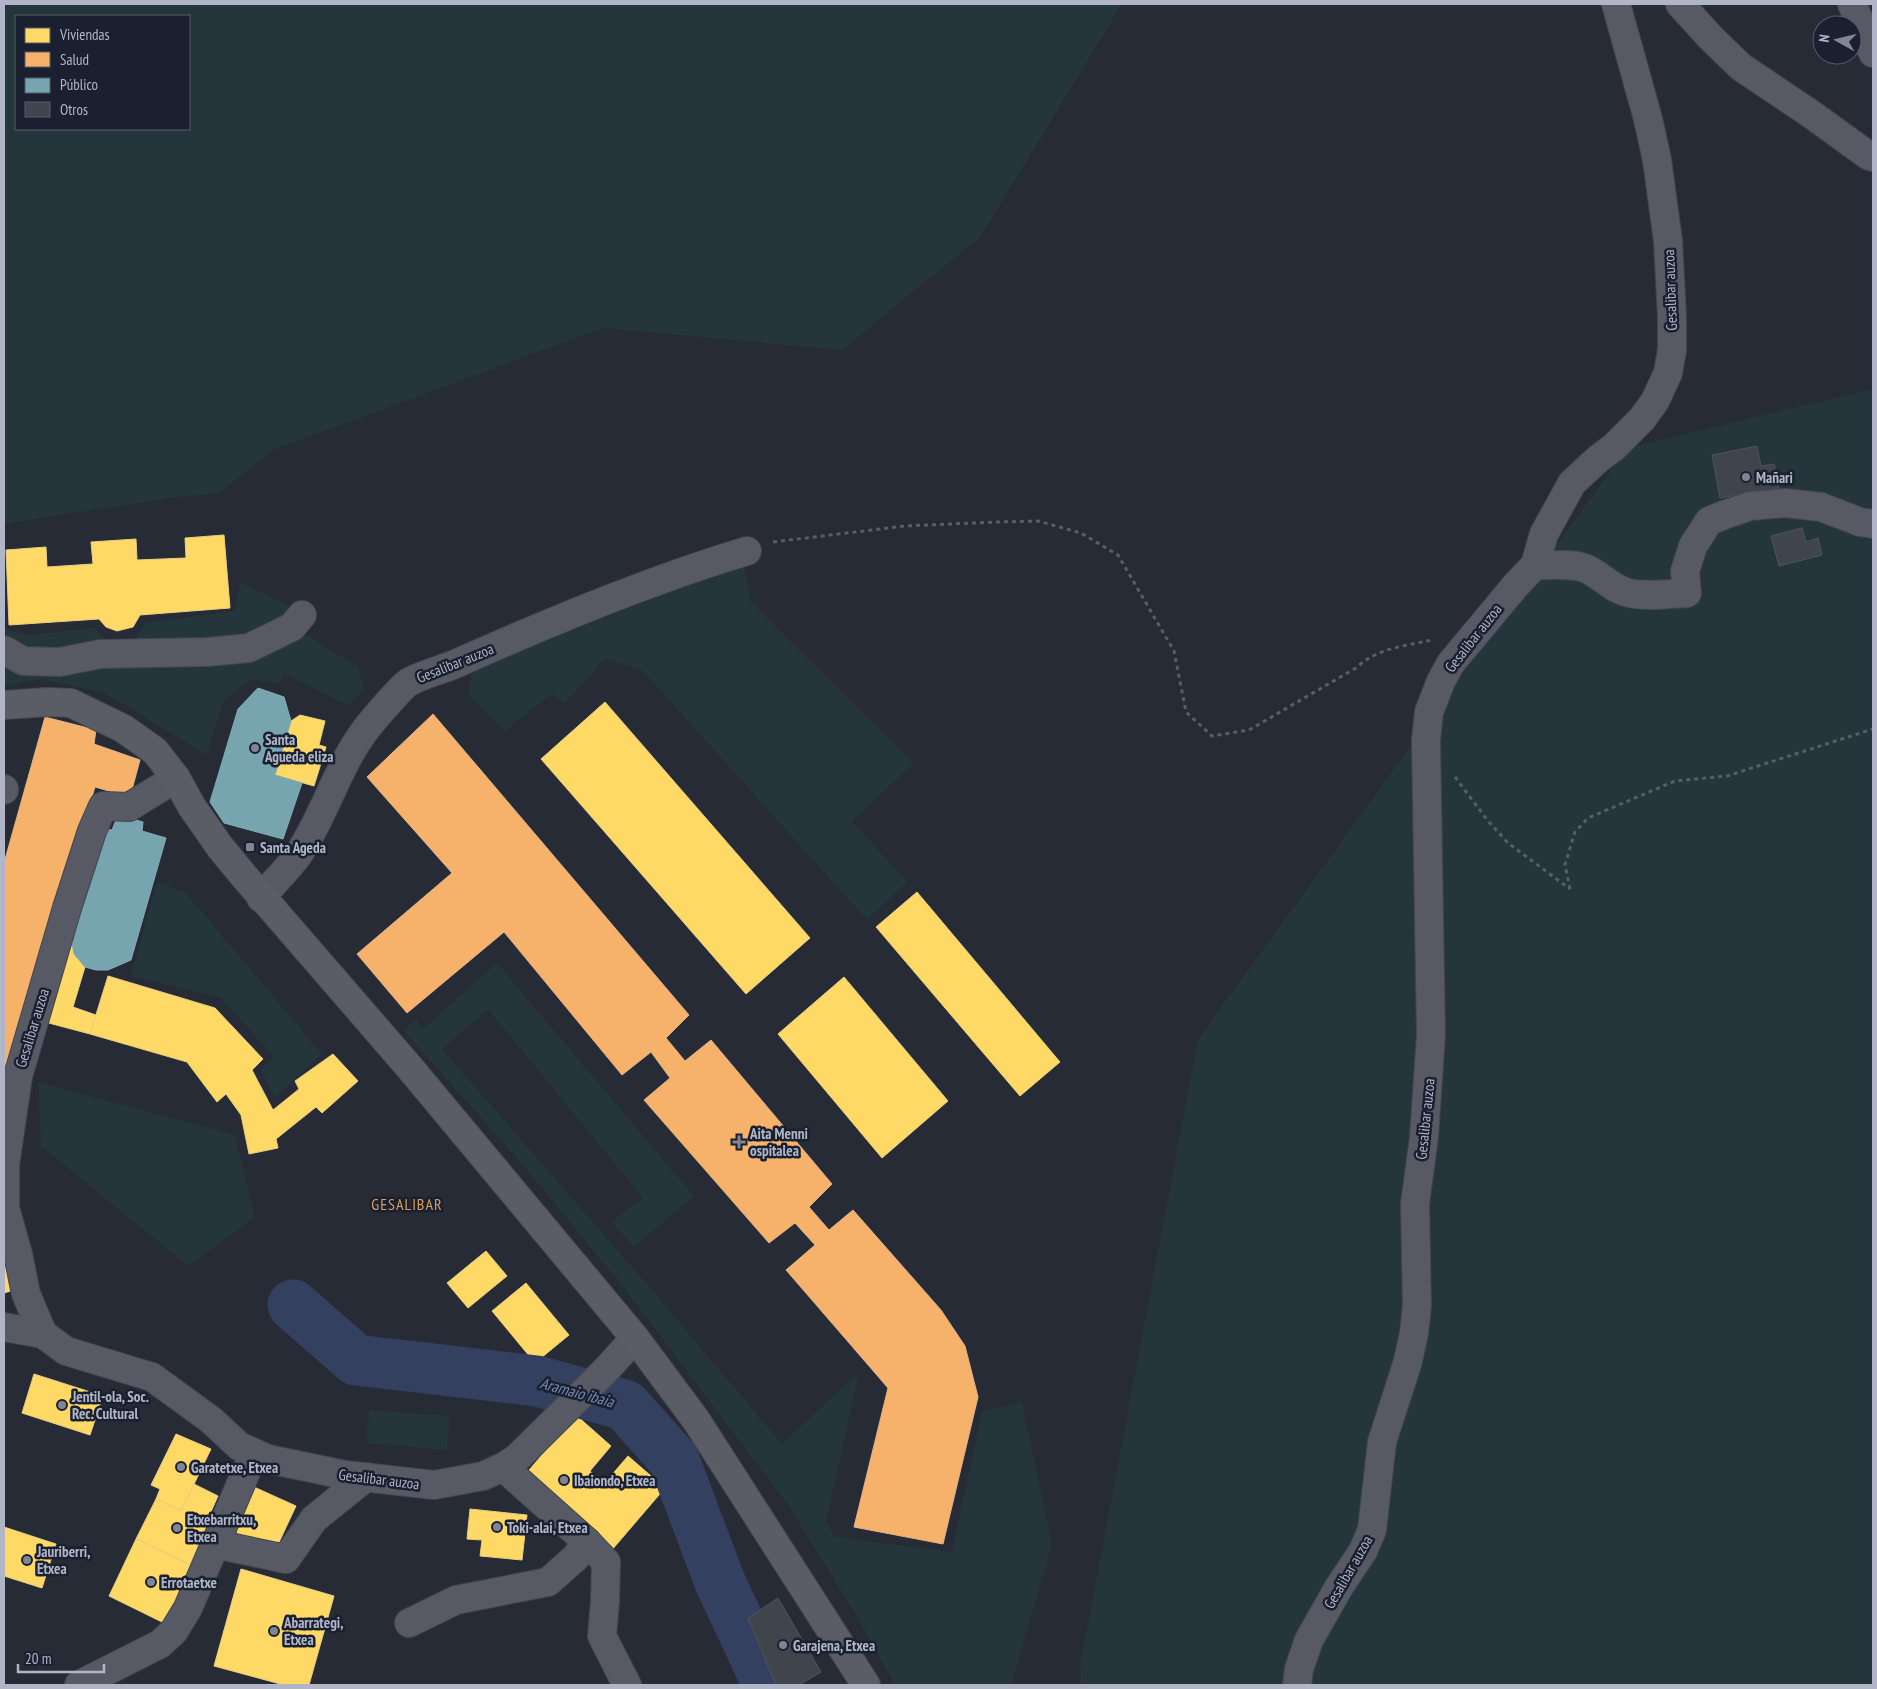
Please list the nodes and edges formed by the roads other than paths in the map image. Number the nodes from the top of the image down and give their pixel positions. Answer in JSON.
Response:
{"nodes":[{"id":1,"x":1616,"y":4,"type":"edge"},
{"id":2,"x":1680,"y":4,"type":"edge"},
{"id":3,"x":1852,"y":4,"type":"edge"},
{"id":4,"x":1873,"y":53,"type":"edge"},
{"id":5,"x":1873,"y":157,"type":"edge"},
{"id":6,"x":1873,"y":524,"type":"edge"},
{"id":7,"x":747,"y":551,"type":"road end"},
{"id":8,"x":1535,"y":565,"type":"junction"},
{"id":9,"x":302,"y":615,"type":"dead end"},
{"id":10,"x":4,"y":650,"type":"edge"},
{"id":11,"x":4,"y":705,"type":"edge"},
{"id":12,"x":176,"y":778,"type":"junction"},
{"id":13,"x":261,"y":898,"type":"junction"},
{"id":14,"x":4,"y":1327,"type":"edge"},
{"id":15,"x":43,"y":1334,"type":"junction"},
{"id":16,"x":635,"y":1338,"type":"junction"},
{"id":17,"x":254,"y":1453,"type":"junction"},
{"id":18,"x":503,"y":1467,"type":"junction"},
{"id":19,"x":366,"y":1478,"type":"junction"},
{"id":20,"x":587,"y":1542,"type":"junction"},
{"id":21,"x":215,"y":1544,"type":"junction"},
{"id":22,"x":409,"y":1623,"type":"dead end"},
{"id":23,"x":79,"y":1685,"type":"edge"},
{"id":24,"x":627,"y":1685,"type":"edge"},
{"id":25,"x":866,"y":1685,"type":"edge"},
{"id":26,"x":1297,"y":1685,"type":"edge"}],
"edges":[{"from":1,"to":8,"type":"street","name":"Gesalibar auzoa"},
{"from":2,"to":5,"type":"street"},
{"from":3,"to":4,"type":"street"},
{"from":6,"to":8,"type":"street"},
{"from":7,"to":13,"type":"street","name":"Gesalibar auzoa"},
{"from":8,"to":26,"type":"street","name":"Gesalibar auzoa"},
{"from":9,"to":10,"type":"street"},
{"from":11,"to":12,"type":"main road"},
{"from":12,"to":13,"type":"main road"},
{"from":12,"to":15,"type":"street","name":"Gesalibar auzoa"},
{"from":13,"to":16,"type":"main road"},
{"from":14,"to":15,"type":"street","name":"Gesalibar auzoa"},
{"from":15,"to":17,"type":"street","name":"Gesalibar auzoa"},
{"from":16,"to":18,"type":"street","name":"Gesalibar auzoa"},
{"from":16,"to":25,"type":"main road"},
{"from":17,"to":19,"type":"street","name":"Gesalibar auzoa"},
{"from":17,"to":21,"type":"street"},
{"from":18,"to":19,"type":"street","name":"Gesalibar auzoa"},
{"from":18,"to":20,"type":"street"},
{"from":19,"to":21,"type":"street"},
{"from":20,"to":22,"type":"street"},
{"from":20,"to":24,"type":"street"},
{"from":21,"to":23,"type":"street"}]}
